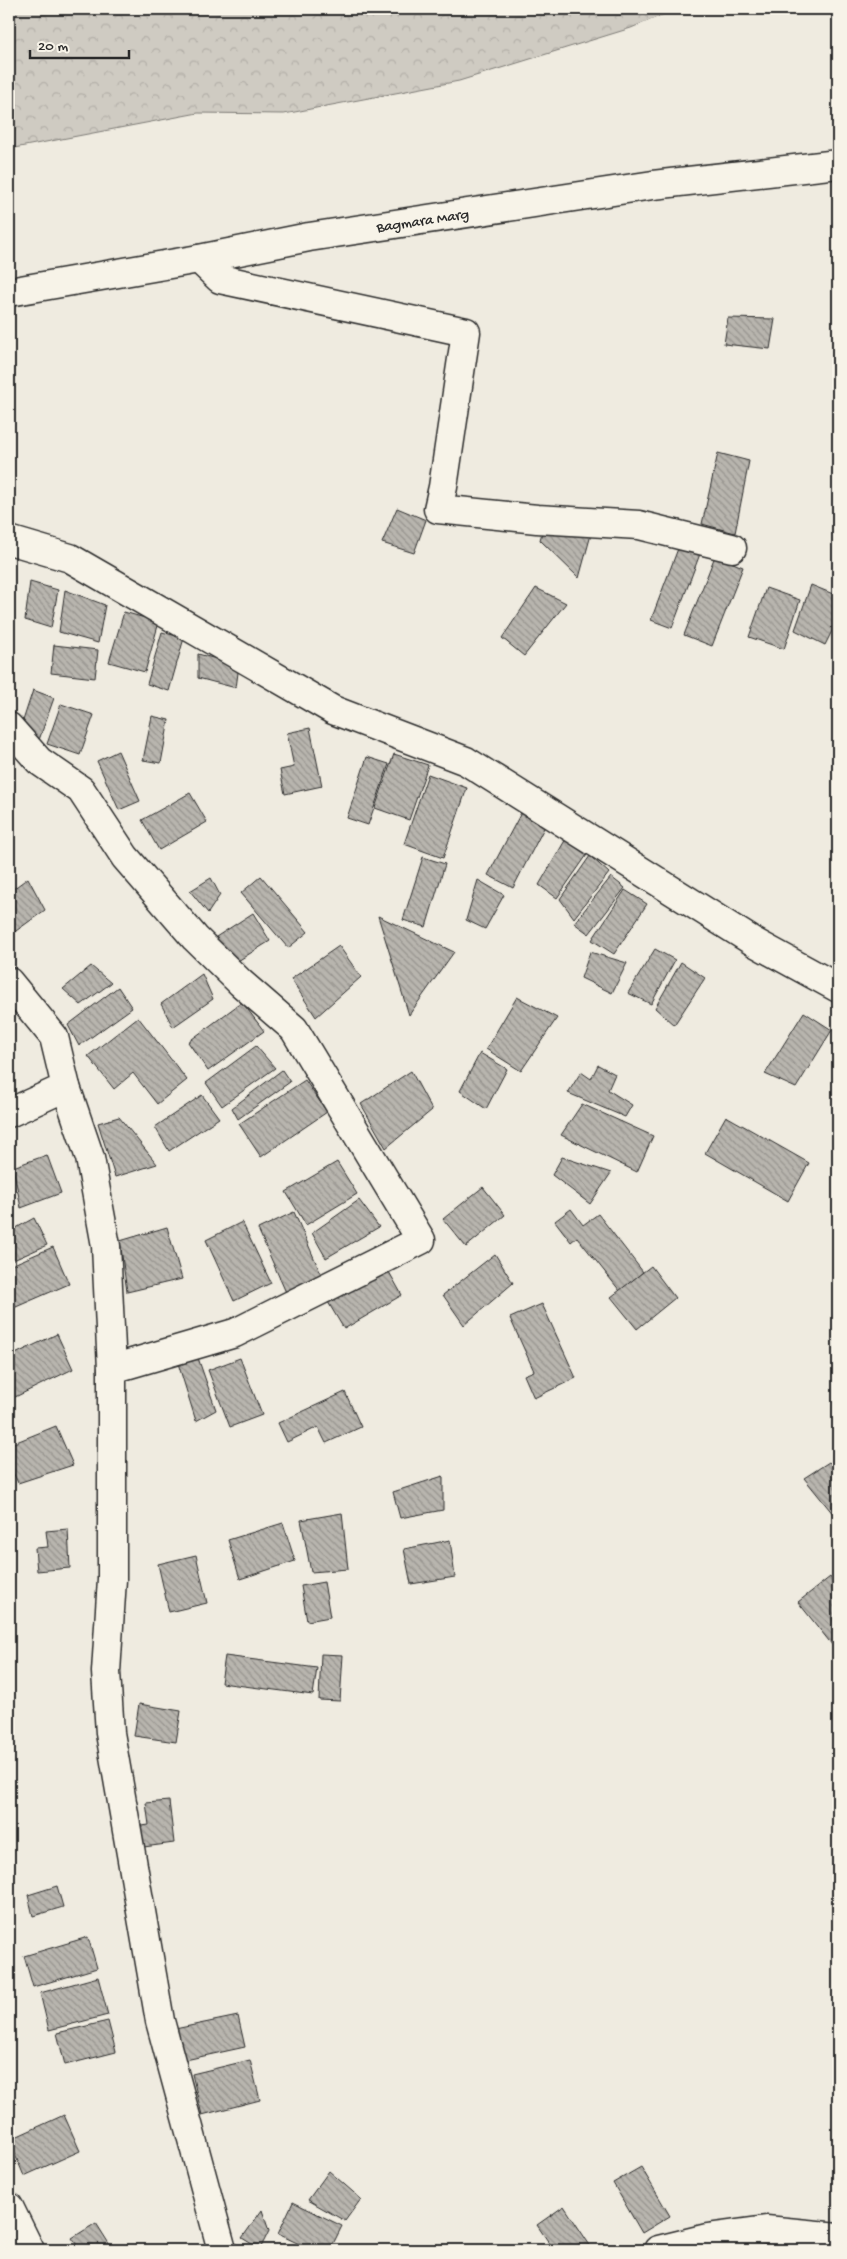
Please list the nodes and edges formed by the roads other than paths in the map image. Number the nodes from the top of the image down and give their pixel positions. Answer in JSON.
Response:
{"nodes":[{"id":1,"x":838,"y":164,"type":"edge"},
{"id":2,"x":198,"y":259,"type":"junction"},
{"id":3,"x":9,"y":292,"type":"edge"},
{"id":4,"x":9,"y":540,"type":"edge"},
{"id":5,"x":732,"y":548,"type":"dead end"},
{"id":6,"x":9,"y":727,"type":"edge"},
{"id":7,"x":9,"y":982,"type":"edge"},
{"id":8,"x":838,"y":988,"type":"edge"},
{"id":9,"x":66,"y":1087,"type":"junction"},
{"id":10,"x":9,"y":1113,"type":"edge"},
{"id":11,"x":112,"y":1369,"type":"junction"},
{"id":12,"x":9,"y":2207,"type":"edge"},
{"id":13,"x":838,"y":2237,"type":"edge"},
{"id":14,"x":30,"y":2250,"type":"edge"},
{"id":15,"x":222,"y":2250,"type":"edge"},
{"id":16,"x":658,"y":2250,"type":"edge"}],
"edges":[{"from":1,"to":2,"type":"street","name":"Bagmara Marg"},
{"from":2,"to":3,"type":"street","name":"Bagmara Marg"},
{"from":2,"to":5,"type":"street"},
{"from":4,"to":8,"type":"street"},
{"from":6,"to":11,"type":"street"},
{"from":7,"to":9,"type":"street"},
{"from":9,"to":10,"type":"street"},
{"from":9,"to":11,"type":"street"},
{"from":11,"to":15,"type":"street"},
{"from":12,"to":14,"type":"street"},
{"from":13,"to":16,"type":"street"}]}
